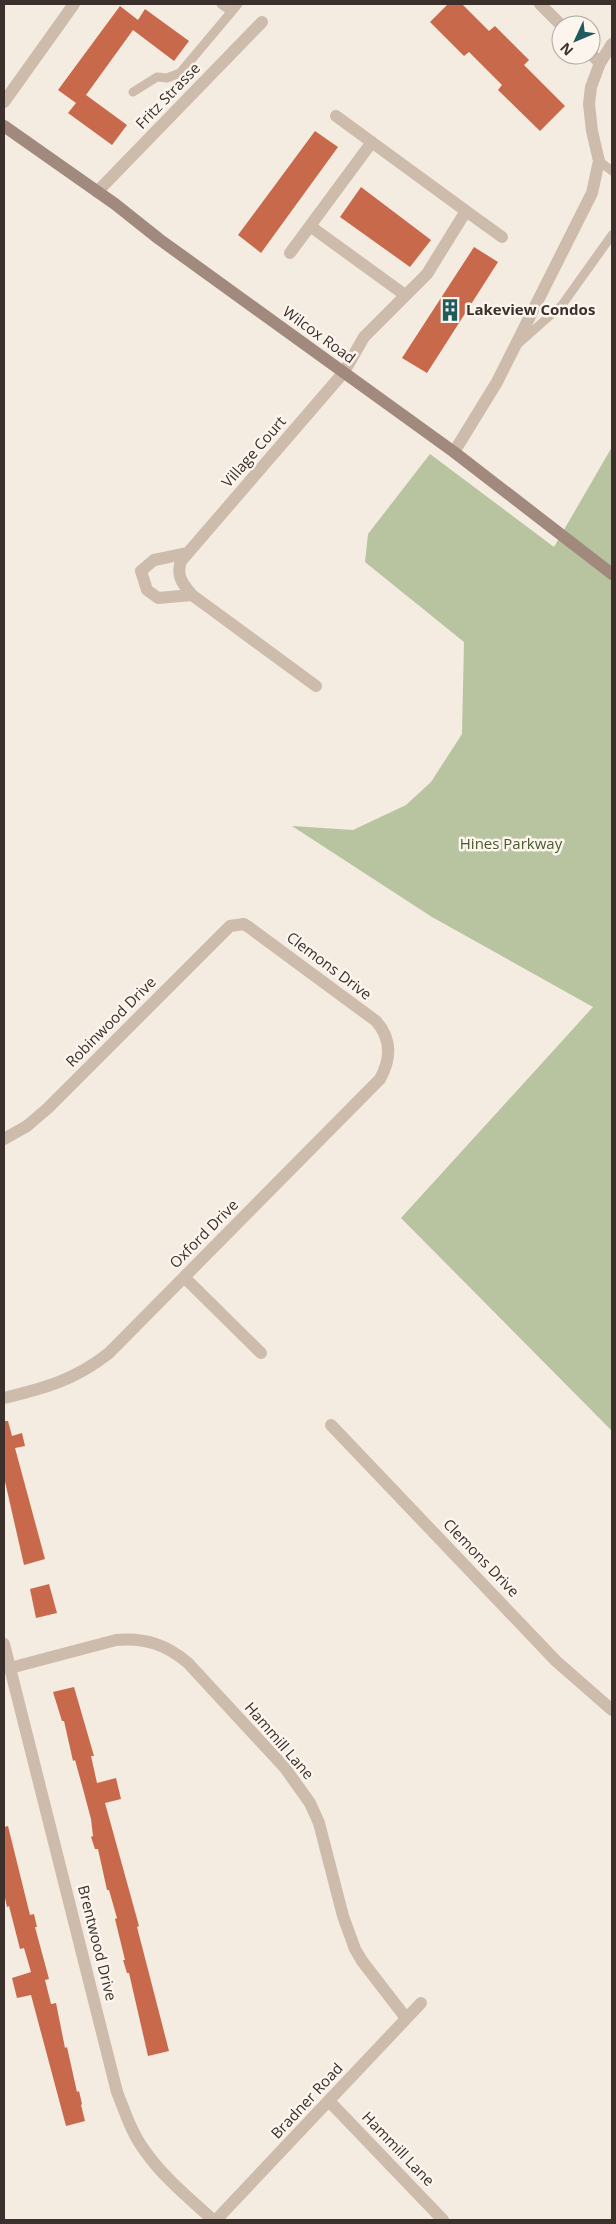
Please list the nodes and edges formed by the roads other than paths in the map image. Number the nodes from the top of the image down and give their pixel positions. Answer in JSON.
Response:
{"nodes":[{"id":1,"x":74,"y":4,"type":"edge"},
{"id":2,"x":221,"y":4,"type":"edge"},
{"id":3,"x":238,"y":4,"type":"edge"},
{"id":4,"x":540,"y":4,"type":"edge"},
{"id":5,"x":231,"y":11,"type":"junction"},
{"id":6,"x":551,"y":15,"type":"edge"},
{"id":7,"x":262,"y":22,"type":"dead end"},
{"id":8,"x":612,"y":44,"type":"edge"},
{"id":9,"x":601,"y":54,"type":"edge"},
{"id":10,"x":595,"y":65,"type":"edge"},
{"id":11,"x":133,"y":92,"type":"dead end"},
{"id":12,"x":4,"y":102,"type":"edge"},
{"id":13,"x":336,"y":116,"type":"dead end"},
{"id":14,"x":4,"y":126,"type":"edge"},
{"id":15,"x":372,"y":142,"type":"junction"},
{"id":16,"x":599,"y":161,"type":"junction"},
{"id":17,"x":612,"y":171,"type":"edge"},
{"id":18,"x":97,"y":192,"type":"junction"},
{"id":19,"x":466,"y":211,"type":"junction"},
{"id":20,"x":310,"y":226,"type":"junction"},
{"id":21,"x":612,"y":235,"type":"edge"},
{"id":22,"x":502,"y":237,"type":"dead end"},
{"id":23,"x":290,"y":253,"type":"dead end"},
{"id":24,"x":405,"y":295,"type":"junction"},
{"id":25,"x":515,"y":347,"type":"junction"},
{"id":26,"x":344,"y":372,"type":"junction"},
{"id":27,"x":454,"y":452,"type":"junction"},
{"id":28,"x":188,"y":553,"type":"junction"},
{"id":29,"x":612,"y":574,"type":"edge"},
{"id":30,"x":192,"y":595,"type":"junction"},
{"id":31,"x":316,"y":686,"type":"dead end"},
{"id":32,"x":237,"y":924,"type":"joint"},
{"id":33,"x":389,"y":1047,"type":"joint"},
{"id":34,"x":4,"y":1139,"type":"edge"},
{"id":35,"x":184,"y":1277,"type":"junction"},
{"id":36,"x":261,"y":1353,"type":"dead end"},
{"id":37,"x":4,"y":1398,"type":"edge"},
{"id":38,"x":331,"y":1425,"type":"dead end"},
{"id":39,"x":4,"y":1644,"type":"edge"},
{"id":40,"x":10,"y":1668,"type":"junction"},
{"id":41,"x":612,"y":1710,"type":"edge"},
{"id":42,"x":421,"y":2003,"type":"dead end"},
{"id":43,"x":406,"y":2018,"type":"junction"},
{"id":44,"x":329,"y":2101,"type":"junction"},
{"id":45,"x":215,"y":2220,"type":"edge"},
{"id":46,"x":444,"y":2220,"type":"edge"}],
"edges":[{"from":1,"to":12,"type":"street"},
{"from":2,"to":5,"type":"lane"},
{"from":3,"to":5,"type":"lane"},
{"from":4,"to":6,"type":"street"},
{"from":5,"to":11,"type":"lane"},
{"from":7,"to":18,"type":"street","name":"Fritz Strasse"},
{"from":8,"to":9,"type":"street"},
{"from":10,"to":16,"type":"street"},
{"from":13,"to":15,"type":"street"},
{"from":14,"to":18,"type":"street","name":"Wilcox Road"},
{"from":15,"to":19,"type":"street"},
{"from":15,"to":20,"type":"street"},
{"from":16,"to":17,"type":"lane"},
{"from":16,"to":25,"type":"street"},
{"from":18,"to":26,"type":"street","name":"Wilcox Road"},
{"from":19,"to":22,"type":"street"},
{"from":19,"to":24,"type":"street","name":"Village Court"},
{"from":20,"to":23,"type":"street"},
{"from":20,"to":24,"type":"street"},
{"from":21,"to":25,"type":"lane"},
{"from":24,"to":26,"type":"street","name":"Village Court"},
{"from":25,"to":27,"type":"street"},
{"from":26,"to":27,"type":"street","name":"Wilcox Road"},
{"from":26,"to":28,"type":"street","name":"Village Court"},
{"from":27,"to":29,"type":"street","name":"Wilcox Road"},
{"from":28,"to":30,"type":"street","name":"Village Court"},
{"from":28,"to":30,"type":"street"},
{"from":30,"to":31,"type":"street","name":"Village Court"},
{"from":32,"to":33,"type":"street","name":"Clemons Drive"},
{"from":32,"to":34,"type":"street","name":"Robinwood Drive"},
{"from":33,"to":35,"type":"street","name":"Oxford Drive"},
{"from":35,"to":36,"type":"street"},
{"from":35,"to":37,"type":"street","name":"Oxford Drive"},
{"from":38,"to":41,"type":"street","name":"Clemons Drive"},
{"from":39,"to":40,"type":"street","name":"Brentwood Drive"},
{"from":40,"to":43,"type":"street","name":"Hammill Lane"},
{"from":40,"to":45,"type":"street","name":"Brentwood Drive"},
{"from":42,"to":43,"type":"street","name":"Bradner Road"},
{"from":43,"to":44,"type":"street","name":"Bradner Road"},
{"from":44,"to":45,"type":"street","name":"Bradner Road"},
{"from":44,"to":46,"type":"street","name":"Hammill Lane"}]}
